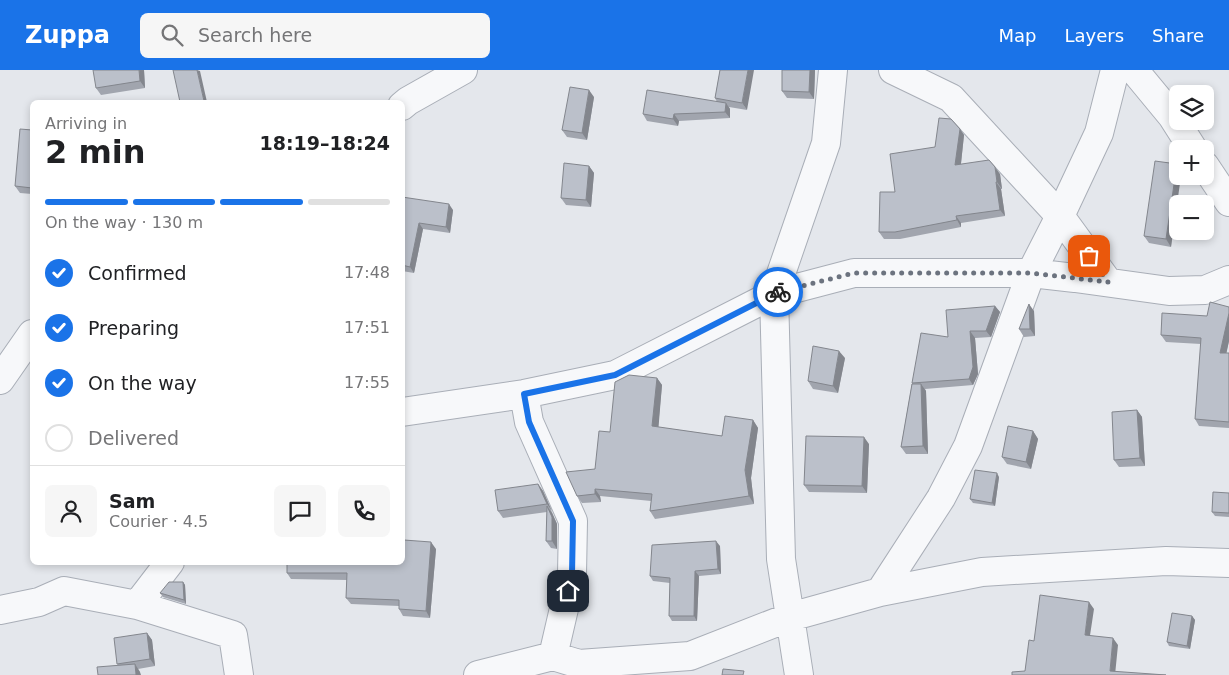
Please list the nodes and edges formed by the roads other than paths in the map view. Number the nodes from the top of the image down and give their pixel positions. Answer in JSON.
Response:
{"nodes":[{"id":1,"x":463,"y":70,"type":"edge"},
{"id":2,"x":833,"y":70,"type":"edge"},
{"id":3,"x":894,"y":70,"type":"edge"},
{"id":4,"x":1115,"y":70,"type":"edge"},
{"id":5,"x":1134,"y":70,"type":"edge"},
{"id":6,"x":405,"y":103,"type":"edge"},
{"id":7,"x":1187,"y":140,"type":"edge"},
{"id":8,"x":1214,"y":180,"type":"edge"},
{"id":9,"x":1229,"y":202,"type":"edge"},
{"id":10,"x":1060,"y":216,"type":"junction"},
{"id":11,"x":1031,"y":273,"type":"junction"},
{"id":12,"x":1229,"y":280,"type":"edge"},
{"id":13,"x":1108,"y":282,"type":"junction"},
{"id":14,"x":774,"y":294,"type":"junction"},
{"id":15,"x":30,"y":337,"type":"edge"},
{"id":16,"x":0,"y":380,"type":"edge"},
{"id":17,"x":524,"y":394,"type":"junction"},
{"id":18,"x":405,"y":412,"type":"edge"},
{"id":19,"x":1229,"y":563,"type":"edge"},
{"id":20,"x":168,"y":565,"type":"edge"},
{"id":21,"x":880,"y":592,"type":"junction"},
{"id":22,"x":137,"y":605,"type":"junction"},
{"id":23,"x":0,"y":610,"type":"edge"},
{"id":24,"x":790,"y":617,"type":"junction"},
{"id":25,"x":553,"y":656,"type":"junction"},
{"id":26,"x":239,"y":675,"type":"edge"},
{"id":27,"x":478,"y":675,"type":"edge"},
{"id":28,"x":799,"y":675,"type":"edge"}],
"edges":[{"from":1,"to":6,"type":"street"},
{"from":2,"to":14,"type":"street"},
{"from":3,"to":10,"type":"street"},
{"from":4,"to":10,"type":"street"},
{"from":5,"to":7,"type":"street"},
{"from":8,"to":9,"type":"street"},
{"from":10,"to":11,"type":"street"},
{"from":10,"to":13,"type":"street"},
{"from":11,"to":13,"type":"street"},
{"from":11,"to":14,"type":"street"},
{"from":11,"to":21,"type":"street"},
{"from":12,"to":13,"type":"street"},
{"from":14,"to":17,"type":"street"},
{"from":14,"to":24,"type":"street"},
{"from":15,"to":16,"type":"street"},
{"from":17,"to":18,"type":"street"},
{"from":17,"to":25,"type":"street"},
{"from":19,"to":21,"type":"street"},
{"from":20,"to":22,"type":"street"},
{"from":21,"to":24,"type":"street"},
{"from":22,"to":23,"type":"street"},
{"from":22,"to":26,"type":"street"},
{"from":24,"to":25,"type":"street"},
{"from":24,"to":28,"type":"street"},
{"from":25,"to":27,"type":"street"}]}
